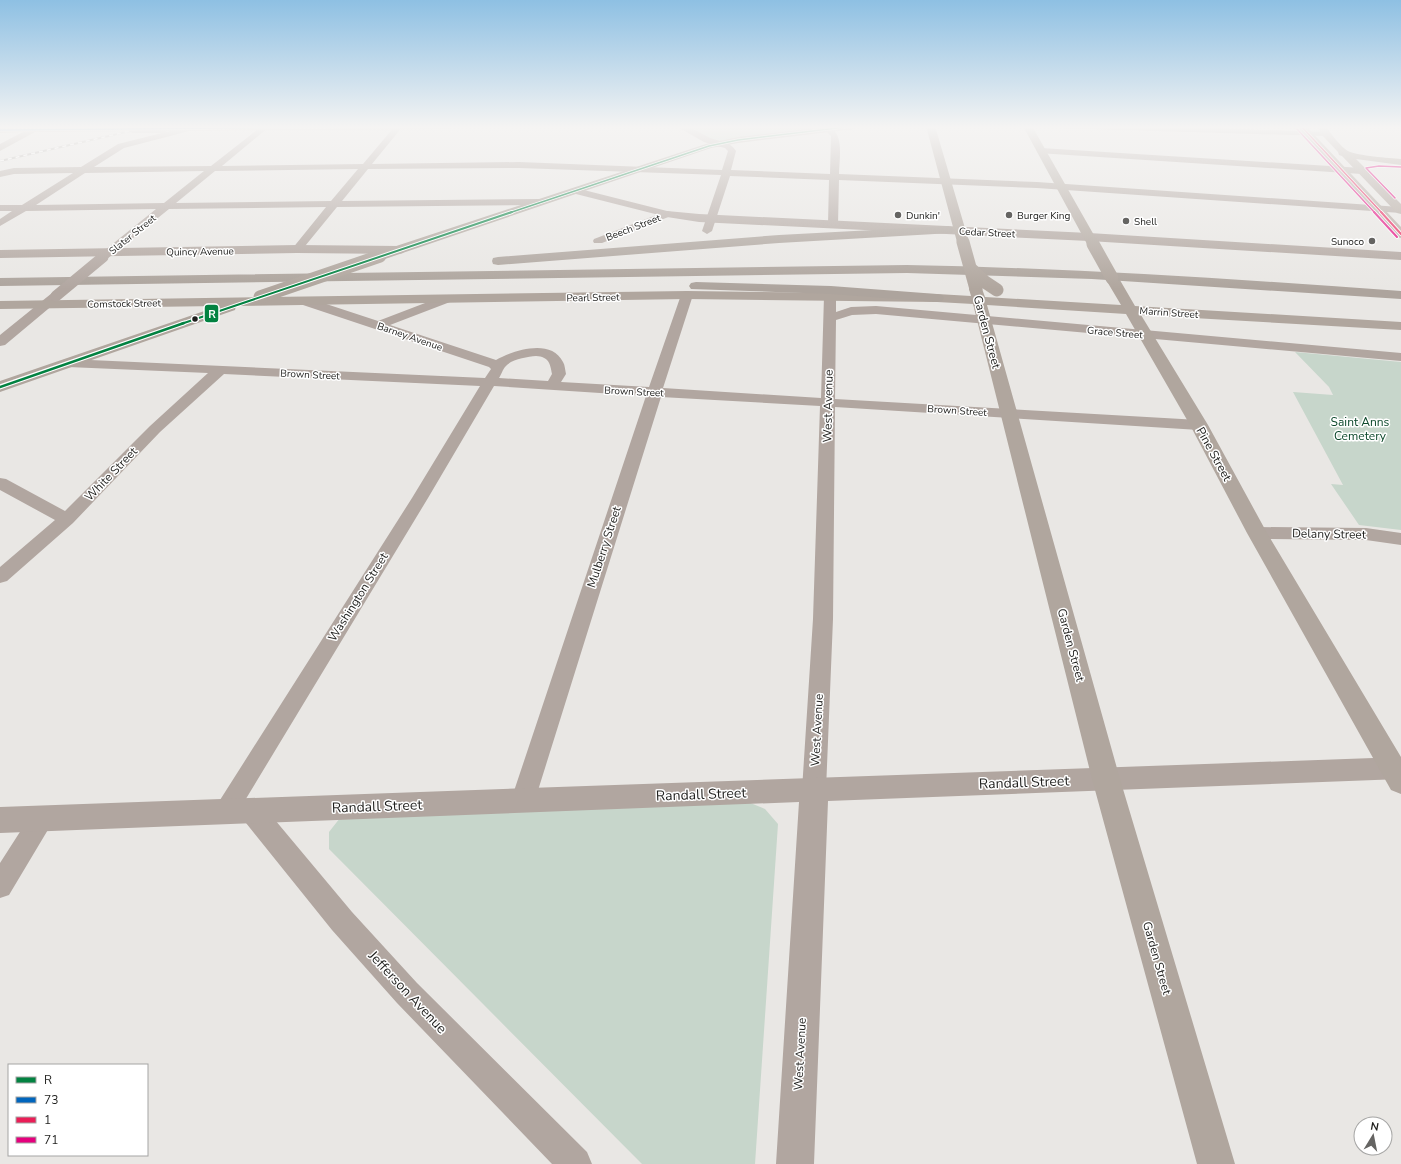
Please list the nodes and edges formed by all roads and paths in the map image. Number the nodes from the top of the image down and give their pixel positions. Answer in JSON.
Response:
{"nodes":[{"id":1,"x":66,"y":180,"type":"edge"},
{"id":2,"x":197,"y":180,"type":"edge"},
{"id":3,"x":354,"y":180,"type":"edge"},
{"id":4,"x":607,"y":180,"type":"edge"},
{"id":5,"x":724,"y":180,"type":"edge"},
{"id":6,"x":834,"y":180,"type":"edge"},
{"id":7,"x":908,"y":180,"type":"edge"},
{"id":8,"x":1058,"y":180,"type":"edge"},
{"id":9,"x":1351,"y":180,"type":"edge"},
{"id":10,"x":1371,"y":180,"type":"edge"},
{"id":11,"x":945,"y":182,"type":"junction"},
{"id":12,"x":1061,"y":186,"type":"junction"},
{"id":13,"x":576,"y":191,"type":"junction"},
{"id":14,"x":541,"y":202,"type":"junction"},
{"id":15,"x":335,"y":204,"type":"junction"},
{"id":16,"x":165,"y":206,"type":"junction"},
{"id":17,"x":25,"y":207,"type":"junction"},
{"id":18,"x":0,"y":208,"type":"edge"},
{"id":19,"x":1377,"y":208,"type":"junction"},
{"id":20,"x":1401,"y":210,"type":"edge"},
{"id":21,"x":668,"y":214,"type":"junction"},
{"id":22,"x":711,"y":219,"type":"junction"},
{"id":23,"x":0,"y":223,"type":"edge"},
{"id":24,"x":834,"y":224,"type":"junction"},
{"id":25,"x":707,"y":231,"type":"dead end"},
{"id":26,"x":957,"y":234,"type":"junction"},
{"id":27,"x":1401,"y":234,"type":"edge"},
{"id":28,"x":1091,"y":240,"type":"junction"},
{"id":29,"x":598,"y":241,"type":"dead end"},
{"id":30,"x":297,"y":248,"type":"junction"},
{"id":31,"x":399,"y":250,"type":"junction"},
{"id":32,"x":0,"y":254,"type":"edge"},
{"id":33,"x":1401,"y":256,"type":"edge"},
{"id":34,"x":106,"y":259,"type":"junction"},
{"id":35,"x":1060,"y":261,"type":"dead end"},
{"id":36,"x":482,"y":262,"type":"dead end"},
{"id":37,"x":1087,"y":262,"type":"dead end"},
{"id":38,"x":1121,"y":263,"type":"dead end"},
{"id":39,"x":280,"y":265,"type":"dead end"},
{"id":40,"x":304,"y":265,"type":"dead end"},
{"id":41,"x":241,"y":266,"type":"dead end"},
{"id":42,"x":67,"y":268,"type":"dead end"},
{"id":43,"x":970,"y":268,"type":"junction"},
{"id":44,"x":1214,"y":269,"type":"dead end"},
{"id":45,"x":1112,"y":278,"type":"junction"},
{"id":46,"x":1169,"y":278,"type":"junction"},
{"id":47,"x":189,"y":279,"type":"junction"},
{"id":48,"x":0,"y":282,"type":"edge"},
{"id":49,"x":1401,"y":283,"type":"edge"},
{"id":50,"x":687,"y":295,"type":"junction"},
{"id":51,"x":1401,"y":295,"type":"edge"},
{"id":52,"x":830,"y":296,"type":"junction"},
{"id":53,"x":938,"y":298,"type":"junction"},
{"id":54,"x":254,"y":299,"type":"junction"},
{"id":55,"x":446,"y":299,"type":"junction"},
{"id":56,"x":51,"y":300,"type":"junction"},
{"id":57,"x":984,"y":300,"type":"junction"},
{"id":58,"x":304,"y":301,"type":"junction"},
{"id":59,"x":1127,"y":302,"type":"junction"},
{"id":60,"x":1401,"y":304,"type":"edge"},
{"id":61,"x":0,"y":305,"type":"edge"},
{"id":62,"x":1053,"y":305,"type":"junction"},
{"id":63,"x":830,"y":318,"type":"junction"},
{"id":64,"x":380,"y":325,"type":"junction"},
{"id":65,"x":1401,"y":326,"type":"edge"},
{"id":66,"x":1146,"y":335,"type":"junction"},
{"id":67,"x":0,"y":342,"type":"edge"},
{"id":68,"x":1401,"y":358,"type":"edge"},
{"id":69,"x":68,"y":363,"type":"junction"},
{"id":70,"x":220,"y":370,"type":"junction"},
{"id":71,"x":494,"y":374,"type":"junction"},
{"id":72,"x":552,"y":386,"type":"junction"},
{"id":73,"x":0,"y":387,"type":"edge"},
{"id":74,"x":654,"y":392,"type":"junction"},
{"id":75,"x":828,"y":403,"type":"junction"},
{"id":76,"x":1008,"y":413,"type":"junction"},
{"id":77,"x":1199,"y":425,"type":"junction"},
{"id":78,"x":0,"y":483,"type":"edge"},
{"id":79,"x":67,"y":519,"type":"junction"},
{"id":80,"x":1257,"y":533,"type":"junction"},
{"id":81,"x":1401,"y":539,"type":"edge"},
{"id":82,"x":0,"y":576,"type":"edge"},
{"id":83,"x":1398,"y":773,"type":"edge"},
{"id":84,"x":1106,"y":779,"type":"junction"},
{"id":85,"x":814,"y":790,"type":"junction"},
{"id":86,"x":523,"y":800,"type":"junction"},
{"id":87,"x":238,"y":811,"type":"junction"},
{"id":88,"x":43,"y":818,"type":"junction"},
{"id":89,"x":0,"y":820,"type":"edge"},
{"id":90,"x":0,"y":886,"type":"edge"},
{"id":91,"x":575,"y":1164,"type":"edge"},
{"id":92,"x":795,"y":1164,"type":"edge"},
{"id":93,"x":1216,"y":1164,"type":"edge"}],
"edges":[{"from":1,"to":17,"type":"street"},
{"from":2,"to":16,"type":"street","name":"Slater Street"},
{"from":3,"to":15,"type":"street"},
{"from":4,"to":13,"type":"main road"},
{"from":5,"to":22,"type":"street"},
{"from":6,"to":24,"type":"street"},
{"from":7,"to":11,"type":"street"},
{"from":8,"to":12,"type":"main road","name":"Pine Street"},
{"from":9,"to":19,"type":"main road"},
{"from":10,"to":20,"type":"main road"},
{"from":11,"to":12,"type":"street"},
{"from":11,"to":26,"type":"main road","name":"Garden Street"},
{"from":12,"to":19,"type":"street"},
{"from":12,"to":28,"type":"main road","name":"Pine Street"},
{"from":13,"to":14,"type":"main road"},
{"from":13,"to":21,"type":"street","name":"Cedar Street"},
{"from":14,"to":15,"type":"street"},
{"from":14,"to":31,"type":"main road"},
{"from":15,"to":16,"type":"street"},
{"from":15,"to":30,"type":"street"},
{"from":16,"to":17,"type":"street"},
{"from":16,"to":34,"type":"street","name":"Slater Street"},
{"from":17,"to":18,"type":"street"},
{"from":17,"to":23,"type":"street"},
{"from":19,"to":20,"type":"street"},
{"from":19,"to":27,"type":"main road"},
{"from":21,"to":22,"type":"street","name":"Cedar Street"},
{"from":21,"to":29,"type":"street","name":"Beech Street"},
{"from":22,"to":24,"type":"street","name":"Cedar Street"},
{"from":22,"to":25,"type":"street"},
{"from":24,"to":26,"type":"street","name":"Cedar Street"},
{"from":26,"to":28,"type":"street","name":"Cedar Street"},
{"from":26,"to":36,"type":"highway"},
{"from":26,"to":43,"type":"main road","name":"Garden Street","bridge":true},
{"from":28,"to":33,"type":"street","name":"Cedar Street"},
{"from":28,"to":45,"type":"main road","name":"Pine Street","bridge":true},
{"from":30,"to":31,"type":"street","name":"Quincy Avenue"},
{"from":30,"to":34,"type":"street","name":"Quincy Avenue"},
{"from":31,"to":54,"type":"main road","bridge":true},
{"from":32,"to":34,"type":"street","name":"Quincy Avenue"},
{"from":34,"to":42,"type":"highway"},
{"from":34,"to":56,"type":"street","name":"Slater Street","bridge":true},
{"from":35,"to":40,"type":"highway"},
{"from":37,"to":38,"type":"highway"},
{"from":39,"to":41,"type":"highway"},
{"from":43,"to":57,"type":"main road","name":"Garden Street","bridge":true},
{"from":43,"to":57,"type":"main road","bridge":true},
{"from":44,"to":49,"type":"highway"},
{"from":45,"to":59,"type":"main road","name":"Pine Street"},
{"from":45,"to":62,"type":"main road"},
{"from":46,"to":47,"type":"highway"},
{"from":46,"to":51,"type":"highway"},
{"from":46,"to":60,"type":"highway"},
{"from":47,"to":48,"type":"highway"},
{"from":47,"to":53,"type":"highway"},
{"from":50,"to":52,"type":"main road","name":"Pearl Street"},
{"from":50,"to":55,"type":"main road","name":"Pearl Street"},
{"from":50,"to":74,"type":"street","name":"Mulberry Street"},
{"from":52,"to":53,"type":"main road","name":"Pearl Street"},
{"from":52,"to":63,"type":"street","name":"West Avenue"},
{"from":53,"to":57,"type":"main road","name":"Marrin Street"},
{"from":54,"to":56,"type":"main road","name":"Comstock Street"},
{"from":54,"to":58,"type":"main road","name":"Pearl Street"},
{"from":54,"to":69,"type":"main road"},
{"from":55,"to":58,"type":"main road","name":"Pearl Street"},
{"from":55,"to":64,"type":"street"},
{"from":56,"to":61,"type":"main road","name":"Comstock Street"},
{"from":56,"to":67,"type":"street","name":"Slater Street"},
{"from":57,"to":62,"type":"main road","name":"Marrin Street"},
{"from":57,"to":62,"type":"main road"},
{"from":57,"to":63,"type":"street","name":"Grace Street"},
{"from":57,"to":66,"type":"street","name":"Grace Street"},
{"from":57,"to":76,"type":"main road","name":"Garden Street"},
{"from":58,"to":64,"type":"street","name":"Barney Avenue"},
{"from":59,"to":62,"type":"main road","name":"Marrin Street"},
{"from":59,"to":65,"type":"main road","name":"Marrin Street"},
{"from":59,"to":66,"type":"main road","name":"Pine Street"},
{"from":63,"to":75,"type":"street","name":"West Avenue"},
{"from":64,"to":71,"type":"street","name":"Barney Avenue"},
{"from":66,"to":68,"type":"street","name":"Grace Street"},
{"from":66,"to":77,"type":"main road","name":"Pine Street"},
{"from":69,"to":70,"type":"street","name":"Brown Street"},
{"from":69,"to":73,"type":"main road"},
{"from":70,"to":71,"type":"street","name":"Brown Street"},
{"from":70,"to":79,"type":"street","name":"White Street"},
{"from":71,"to":72,"type":"street","name":"Brown Street"},
{"from":71,"to":72,"type":"street"},
{"from":71,"to":87,"type":"street","name":"Washington Street"},
{"from":72,"to":74,"type":"street","name":"Brown Street"},
{"from":74,"to":75,"type":"street","name":"Brown Street"},
{"from":74,"to":86,"type":"street","name":"Mulberry Street"},
{"from":75,"to":76,"type":"street","name":"Brown Street"},
{"from":75,"to":85,"type":"street","name":"West Avenue"},
{"from":76,"to":77,"type":"street","name":"Brown Street"},
{"from":76,"to":84,"type":"main road","name":"Garden Street"},
{"from":77,"to":80,"type":"main road","name":"Pine Street"},
{"from":78,"to":79,"type":"street"},
{"from":79,"to":82,"type":"street","name":"White Street"},
{"from":80,"to":81,"type":"street","name":"Delany Street"},
{"from":80,"to":83,"type":"main road","name":"Pine Street"},
{"from":83,"to":84,"type":"street","name":"Randall Street"},
{"from":84,"to":85,"type":"street","name":"Randall Street"},
{"from":84,"to":93,"type":"main road","name":"Garden Street"},
{"from":85,"to":86,"type":"street","name":"Randall Street"},
{"from":85,"to":92,"type":"street","name":"West Avenue"},
{"from":86,"to":87,"type":"street","name":"Randall Street"},
{"from":87,"to":88,"type":"street","name":"Randall Street"},
{"from":87,"to":91,"type":"street","name":"Jefferson Avenue"},
{"from":88,"to":89,"type":"street","name":"Randall Street"},
{"from":88,"to":90,"type":"street"}]}
